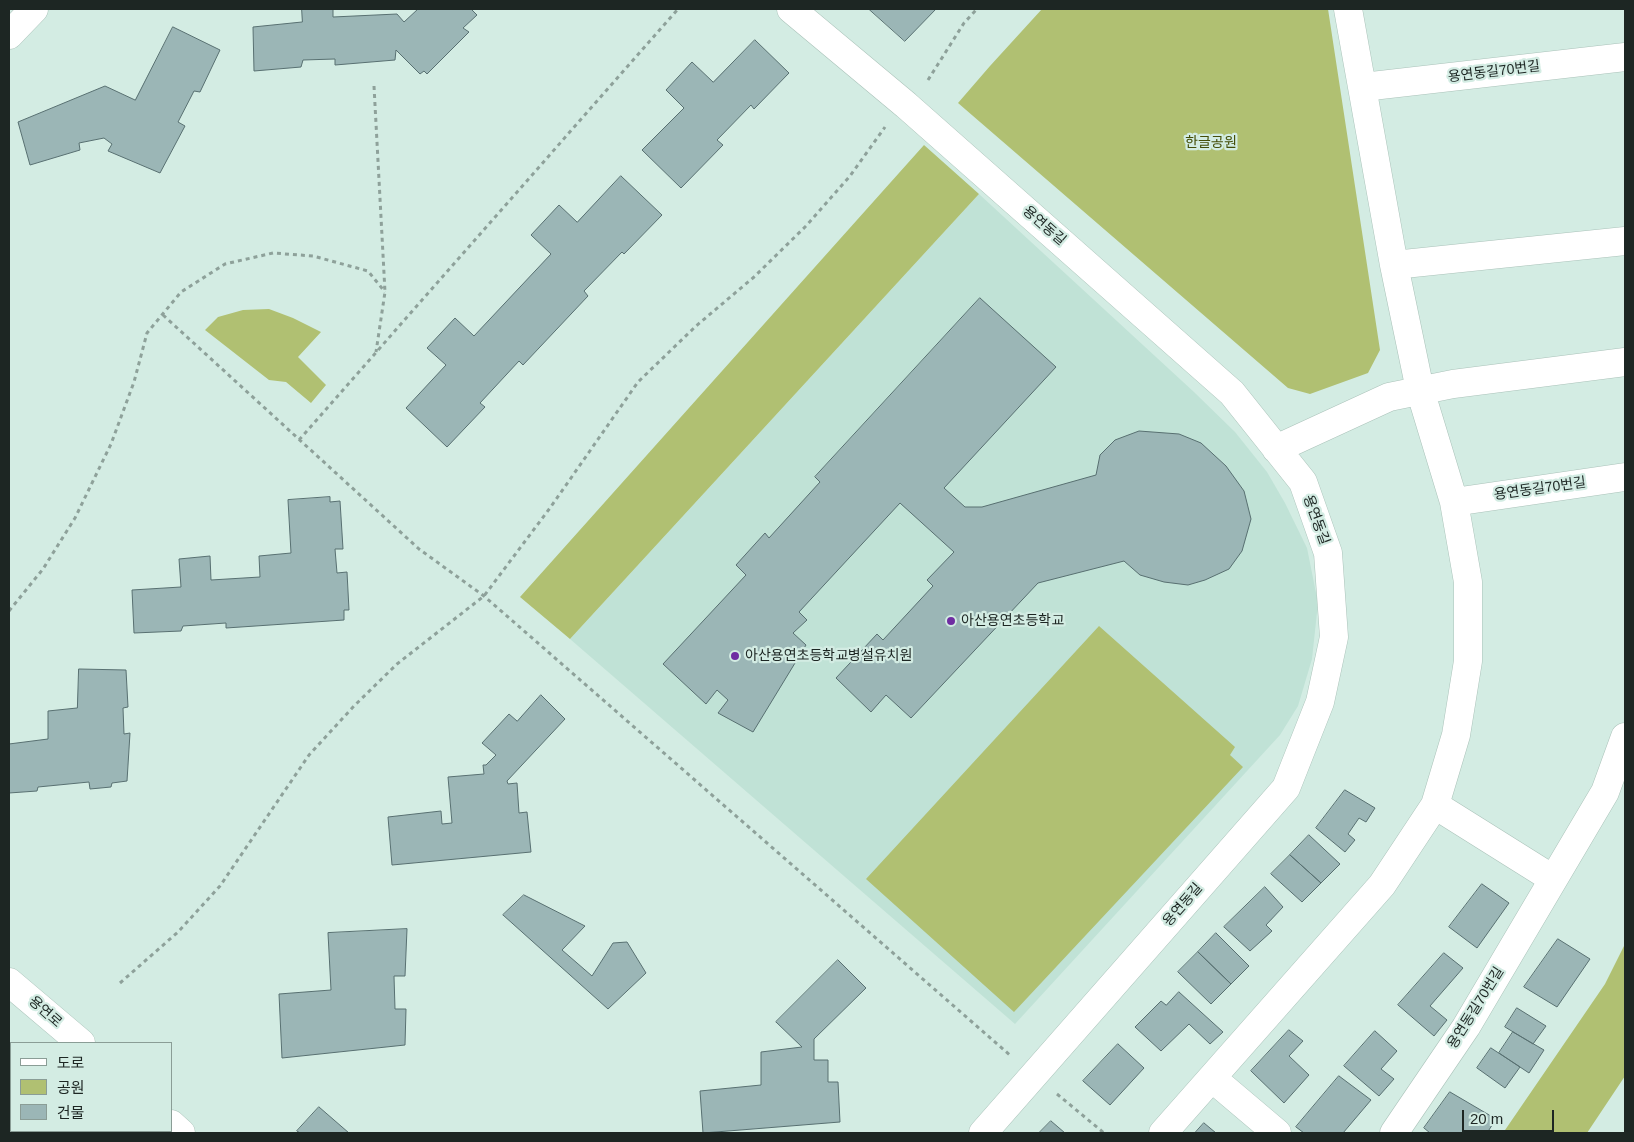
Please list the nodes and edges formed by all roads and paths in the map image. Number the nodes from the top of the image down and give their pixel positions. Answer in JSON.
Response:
{"nodes":[{"id":1,"x":34,"y":9,"type":"edge"},
{"id":2,"x":678,"y":9,"type":"edge"},
{"id":3,"x":791,"y":9,"type":"edge"},
{"id":4,"x":977,"y":9,"type":"edge"},
{"id":5,"x":1348,"y":9,"type":"edge"},
{"id":6,"x":9,"y":35,"type":"edge"},
{"id":7,"x":1625,"y":56,"type":"edge"},
{"id":8,"x":928,"y":80,"type":"dead end"},
{"id":9,"x":374,"y":86,"type":"dead end"},
{"id":10,"x":1363,"y":87,"type":"junction"},
{"id":11,"x":891,"y":120,"type":"dead end"},
{"id":12,"x":1625,"y":240,"type":"edge"},
{"id":13,"x":1394,"y":266,"type":"junction"},
{"id":14,"x":385,"y":292,"type":"junction"},
{"id":15,"x":163,"y":315,"type":"junction"},
{"id":16,"x":376,"y":352,"type":"junction"},
{"id":17,"x":1625,"y":362,"type":"edge"},
{"id":18,"x":1420,"y":390,"type":"junction"},
{"id":19,"x":299,"y":440,"type":"junction"},
{"id":20,"x":1276,"y":449,"type":"junction"},
{"id":21,"x":1625,"y":477,"type":"edge"},
{"id":22,"x":1454,"y":502,"type":"junction"},
{"id":23,"x":484,"y":596,"type":"junction"},
{"id":24,"x":9,"y":611,"type":"edge"},
{"id":25,"x":1625,"y":737,"type":"edge"},
{"id":26,"x":1435,"y":805,"type":"junction"},
{"id":27,"x":1553,"y":879,"type":"junction"},
{"id":28,"x":9,"y":982,"type":"edge"},
{"id":29,"x":120,"y":983,"type":"dead end"},
{"id":30,"x":80,"y":1042,"type":"edge"},
{"id":31,"x":1013,"y":1058,"type":"dead end"},
{"id":32,"x":1212,"y":1078,"type":"junction"},
{"id":33,"x":1056,"y":1094,"type":"dead end"},
{"id":34,"x":983,"y":1133,"type":"edge"},
{"id":35,"x":1104,"y":1133,"type":"edge"},
{"id":36,"x":1162,"y":1133,"type":"edge"},
{"id":37,"x":1277,"y":1133,"type":"edge"},
{"id":38,"x":1394,"y":1133,"type":"edge"}],
"edges":[{"from":1,"to":6,"type":"street"},
{"from":2,"to":16,"type":"path"},
{"from":3,"to":20,"type":"street","name":"용연동길"},
{"from":4,"to":8,"type":"path"},
{"from":5,"to":10,"type":"street"},
{"from":7,"to":10,"type":"street","name":"용연동길70번길"},
{"from":9,"to":14,"type":"path"},
{"from":10,"to":13,"type":"street"},
{"from":11,"to":23,"type":"path"},
{"from":12,"to":13,"type":"street"},
{"from":13,"to":18,"type":"street"},
{"from":14,"to":15,"type":"path"},
{"from":14,"to":16,"type":"path"},
{"from":15,"to":19,"type":"path"},
{"from":15,"to":24,"type":"path"},
{"from":16,"to":19,"type":"path"},
{"from":17,"to":18,"type":"street"},
{"from":18,"to":20,"type":"street"},
{"from":18,"to":22,"type":"street"},
{"from":19,"to":23,"type":"path"},
{"from":20,"to":34,"type":"street","name":"용연동길"},
{"from":21,"to":22,"type":"street","name":"용연동길70번길"},
{"from":22,"to":26,"type":"street"},
{"from":23,"to":29,"type":"path"},
{"from":23,"to":31,"type":"path"},
{"from":25,"to":27,"type":"street","name":"용연동길70번길"},
{"from":26,"to":27,"type":"street"},
{"from":26,"to":32,"type":"street"},
{"from":27,"to":38,"type":"street","name":"용연동길70번길"},
{"from":28,"to":30,"type":"street","name":"용연로"},
{"from":32,"to":36,"type":"street"},
{"from":32,"to":37,"type":"street"},
{"from":33,"to":35,"type":"path"}]}
